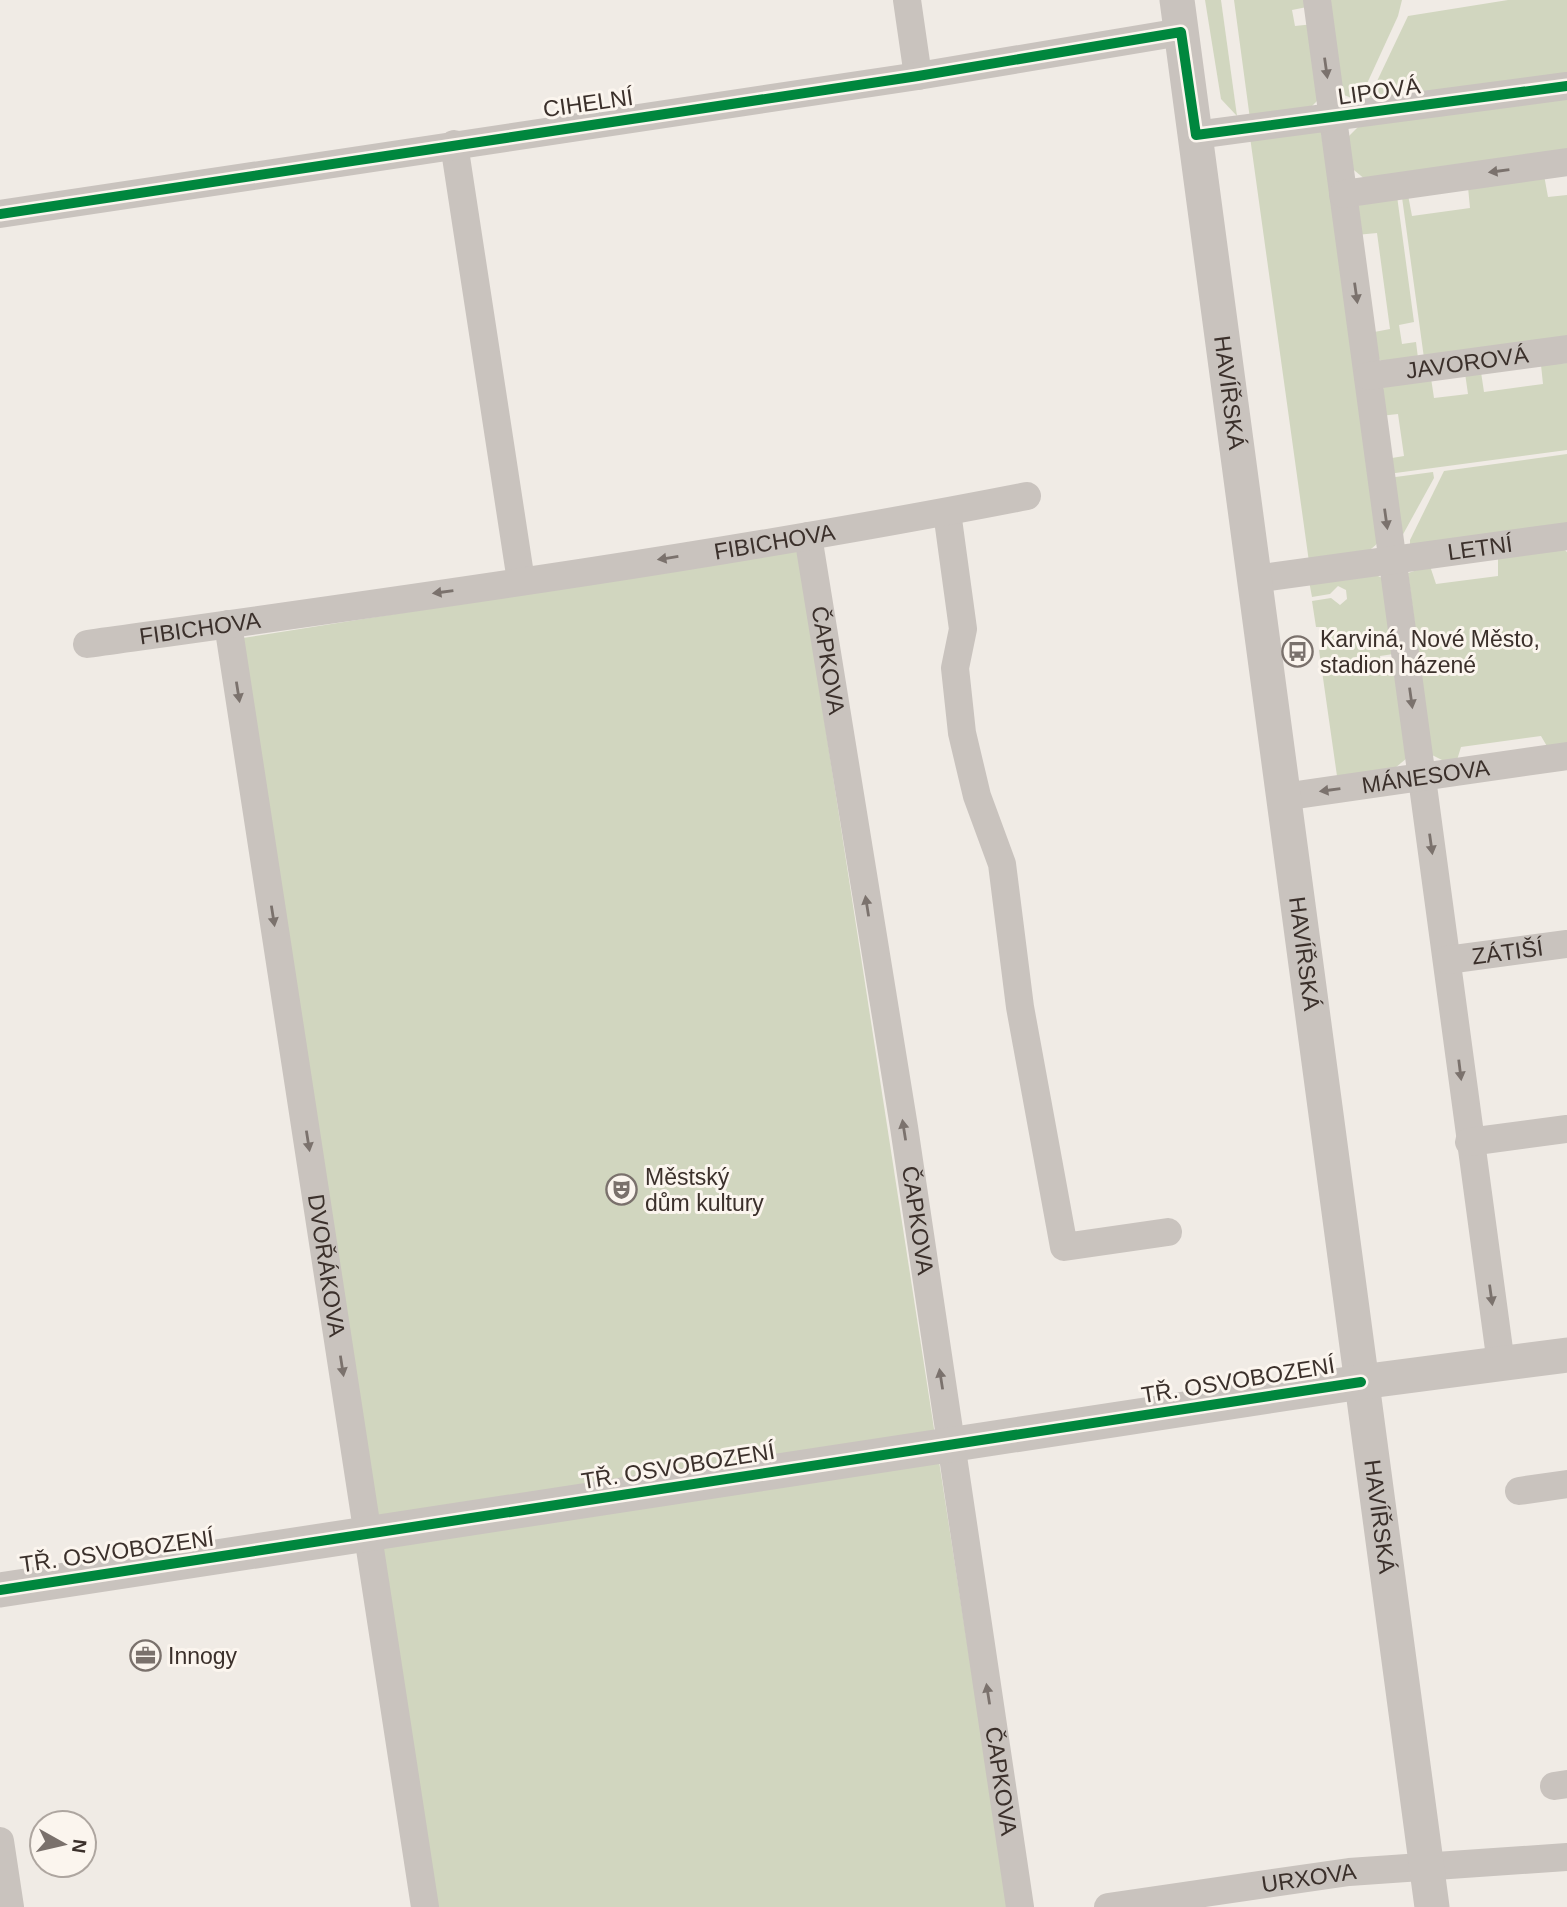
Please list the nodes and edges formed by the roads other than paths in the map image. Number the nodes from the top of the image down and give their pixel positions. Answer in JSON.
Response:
{"nodes":[{"id":1,"x":907,"y":0,"type":"edge"},
{"id":2,"x":1317,"y":0,"type":"edge"},
{"id":3,"x":1179,"y":16,"type":"edge"},
{"id":4,"x":918,"y":76,"type":"junction"},
{"id":5,"x":1567,"y":86,"type":"edge"},
{"id":6,"x":1333,"y":119,"type":"junction"},
{"id":7,"x":1196,"y":135,"type":"junction"},
{"id":8,"x":454,"y":144,"type":"junction"},
{"id":9,"x":1567,"y":162,"type":"edge"},
{"id":10,"x":1343,"y":194,"type":"junction"},
{"id":11,"x":0,"y":214,"type":"edge"},
{"id":12,"x":1567,"y":349,"type":"edge"},
{"id":13,"x":1367,"y":376,"type":"junction"},
{"id":14,"x":1027,"y":496,"type":"dead end"},
{"id":15,"x":947,"y":512,"type":"junction"},
{"id":16,"x":808,"y":536,"type":"junction"},
{"id":17,"x":1567,"y":536,"type":"edge"},
{"id":18,"x":1392,"y":558,"type":"junction"},
{"id":19,"x":1254,"y":579,"type":"junction"},
{"id":20,"x":521,"y":581,"type":"junction"},
{"id":21,"x":228,"y":624,"type":"junction"},
{"id":22,"x":88,"y":644,"type":"dead end"},
{"id":23,"x":1567,"y":756,"type":"edge"},
{"id":24,"x":1422,"y":777,"type":"junction"},
{"id":25,"x":1283,"y":797,"type":"junction"},
{"id":26,"x":1567,"y":944,"type":"edge"},
{"id":27,"x":1447,"y":960,"type":"junction"},
{"id":28,"x":1567,"y":1129,"type":"edge"},
{"id":29,"x":1469,"y":1142,"type":"junction"},
{"id":30,"x":1168,"y":1232,"type":"dead end"},
{"id":31,"x":1567,"y":1355,"type":"edge"},
{"id":32,"x":1501,"y":1364,"type":"junction"},
{"id":33,"x":1362,"y":1382,"type":"junction"},
{"id":34,"x":952,"y":1447,"type":"junction"},
{"id":35,"x":1567,"y":1484,"type":"edge"},
{"id":36,"x":1519,"y":1491,"type":"dead end"},
{"id":37,"x":368,"y":1536,"type":"junction"},
{"id":38,"x":0,"y":1590,"type":"edge"},
{"id":39,"x":0,"y":1841,"type":"edge"},
{"id":40,"x":1567,"y":1857,"type":"edge"},
{"id":41,"x":1426,"y":1868,"type":"junction"},
{"id":42,"x":10,"y":1907,"type":"edge"},
{"id":43,"x":425,"y":1907,"type":"edge"},
{"id":44,"x":1020,"y":1907,"type":"edge"},
{"id":45,"x":1108,"y":1907,"type":"edge"},
{"id":46,"x":1432,"y":1907,"type":"edge"}],
"edges":[{"from":1,"to":4,"type":"street"},
{"from":2,"to":6,"type":"street","one_way":true},
{"from":3,"to":4,"type":"street","name":"CIHELNÍ"},
{"from":3,"to":7,"type":"street","name":"HAVÍŘSKÁ"},
{"from":4,"to":8,"type":"street","name":"CIHELNÍ"},
{"from":5,"to":6,"type":"street","name":"LIPOVÁ"},
{"from":6,"to":7,"type":"street","name":"LIPOVÁ"},
{"from":6,"to":10,"type":"street"},
{"from":7,"to":19,"type":"street","name":"HAVÍŘSKÁ"},
{"from":8,"to":11,"type":"street","name":"CIHELNÍ"},
{"from":8,"to":20,"type":"street"},
{"from":9,"to":10,"type":"street","one_way":true},
{"from":10,"to":13,"type":"street","one_way":true},
{"from":12,"to":13,"type":"street","name":"JAVOROVÁ"},
{"from":13,"to":18,"type":"street","one_way":true},
{"from":14,"to":15,"type":"street","name":"FIBICHOVA"},
{"from":15,"to":16,"type":"street","name":"FIBICHOVA"},
{"from":15,"to":30,"type":"street"},
{"from":16,"to":20,"type":"street","name":"FIBICHOVA","one_way":true},
{"from":34,"to":16,"type":"street","name":"ČAPKOVA","one_way":true},
{"from":17,"to":18,"type":"street","name":"LETNÍ"},
{"from":18,"to":19,"type":"street","name":"LETNÍ"},
{"from":18,"to":24,"type":"street","one_way":true},
{"from":19,"to":25,"type":"street","name":"HAVÍŘSKÁ"},
{"from":20,"to":21,"type":"street","name":"FIBICHOVA","one_way":true},
{"from":21,"to":22,"type":"street","name":"FIBICHOVA"},
{"from":21,"to":37,"type":"street","name":"DVOŘÁKOVA","one_way":true},
{"from":23,"to":24,"type":"street","name":"MÁNESOVA"},
{"from":24,"to":25,"type":"street","name":"MÁNESOVA","one_way":true},
{"from":24,"to":27,"type":"street","one_way":true},
{"from":25,"to":33,"type":"street","name":"HAVÍŘSKÁ"},
{"from":26,"to":27,"type":"street","name":"ZÁTIŠÍ"},
{"from":27,"to":29,"type":"street","one_way":true},
{"from":28,"to":29,"type":"street"},
{"from":29,"to":32,"type":"street","one_way":true},
{"from":31,"to":32,"type":"street","name":"TŘ. OSVOBOZENÍ"},
{"from":32,"to":33,"type":"street","name":"TŘ. OSVOBOZENÍ"},
{"from":33,"to":34,"type":"street","name":"TŘ. OSVOBOZENÍ"},
{"from":33,"to":41,"type":"street","name":"HAVÍŘSKÁ"},
{"from":34,"to":37,"type":"street","name":"TŘ. OSVOBOZENÍ"},
{"from":44,"to":34,"type":"street","name":"ČAPKOVA","one_way":true},
{"from":35,"to":36,"type":"street"},
{"from":37,"to":38,"type":"street","name":"TŘ. OSVOBOZENÍ"},
{"from":37,"to":43,"type":"street","name":"DVOŘÁKOVA"},
{"from":39,"to":42,"type":"street"},
{"from":40,"to":41,"type":"street","name":"URXOVA"},
{"from":41,"to":45,"type":"street","name":"URXOVA"},
{"from":41,"to":46,"type":"street","name":"HAVÍŘSKÁ"}]}
